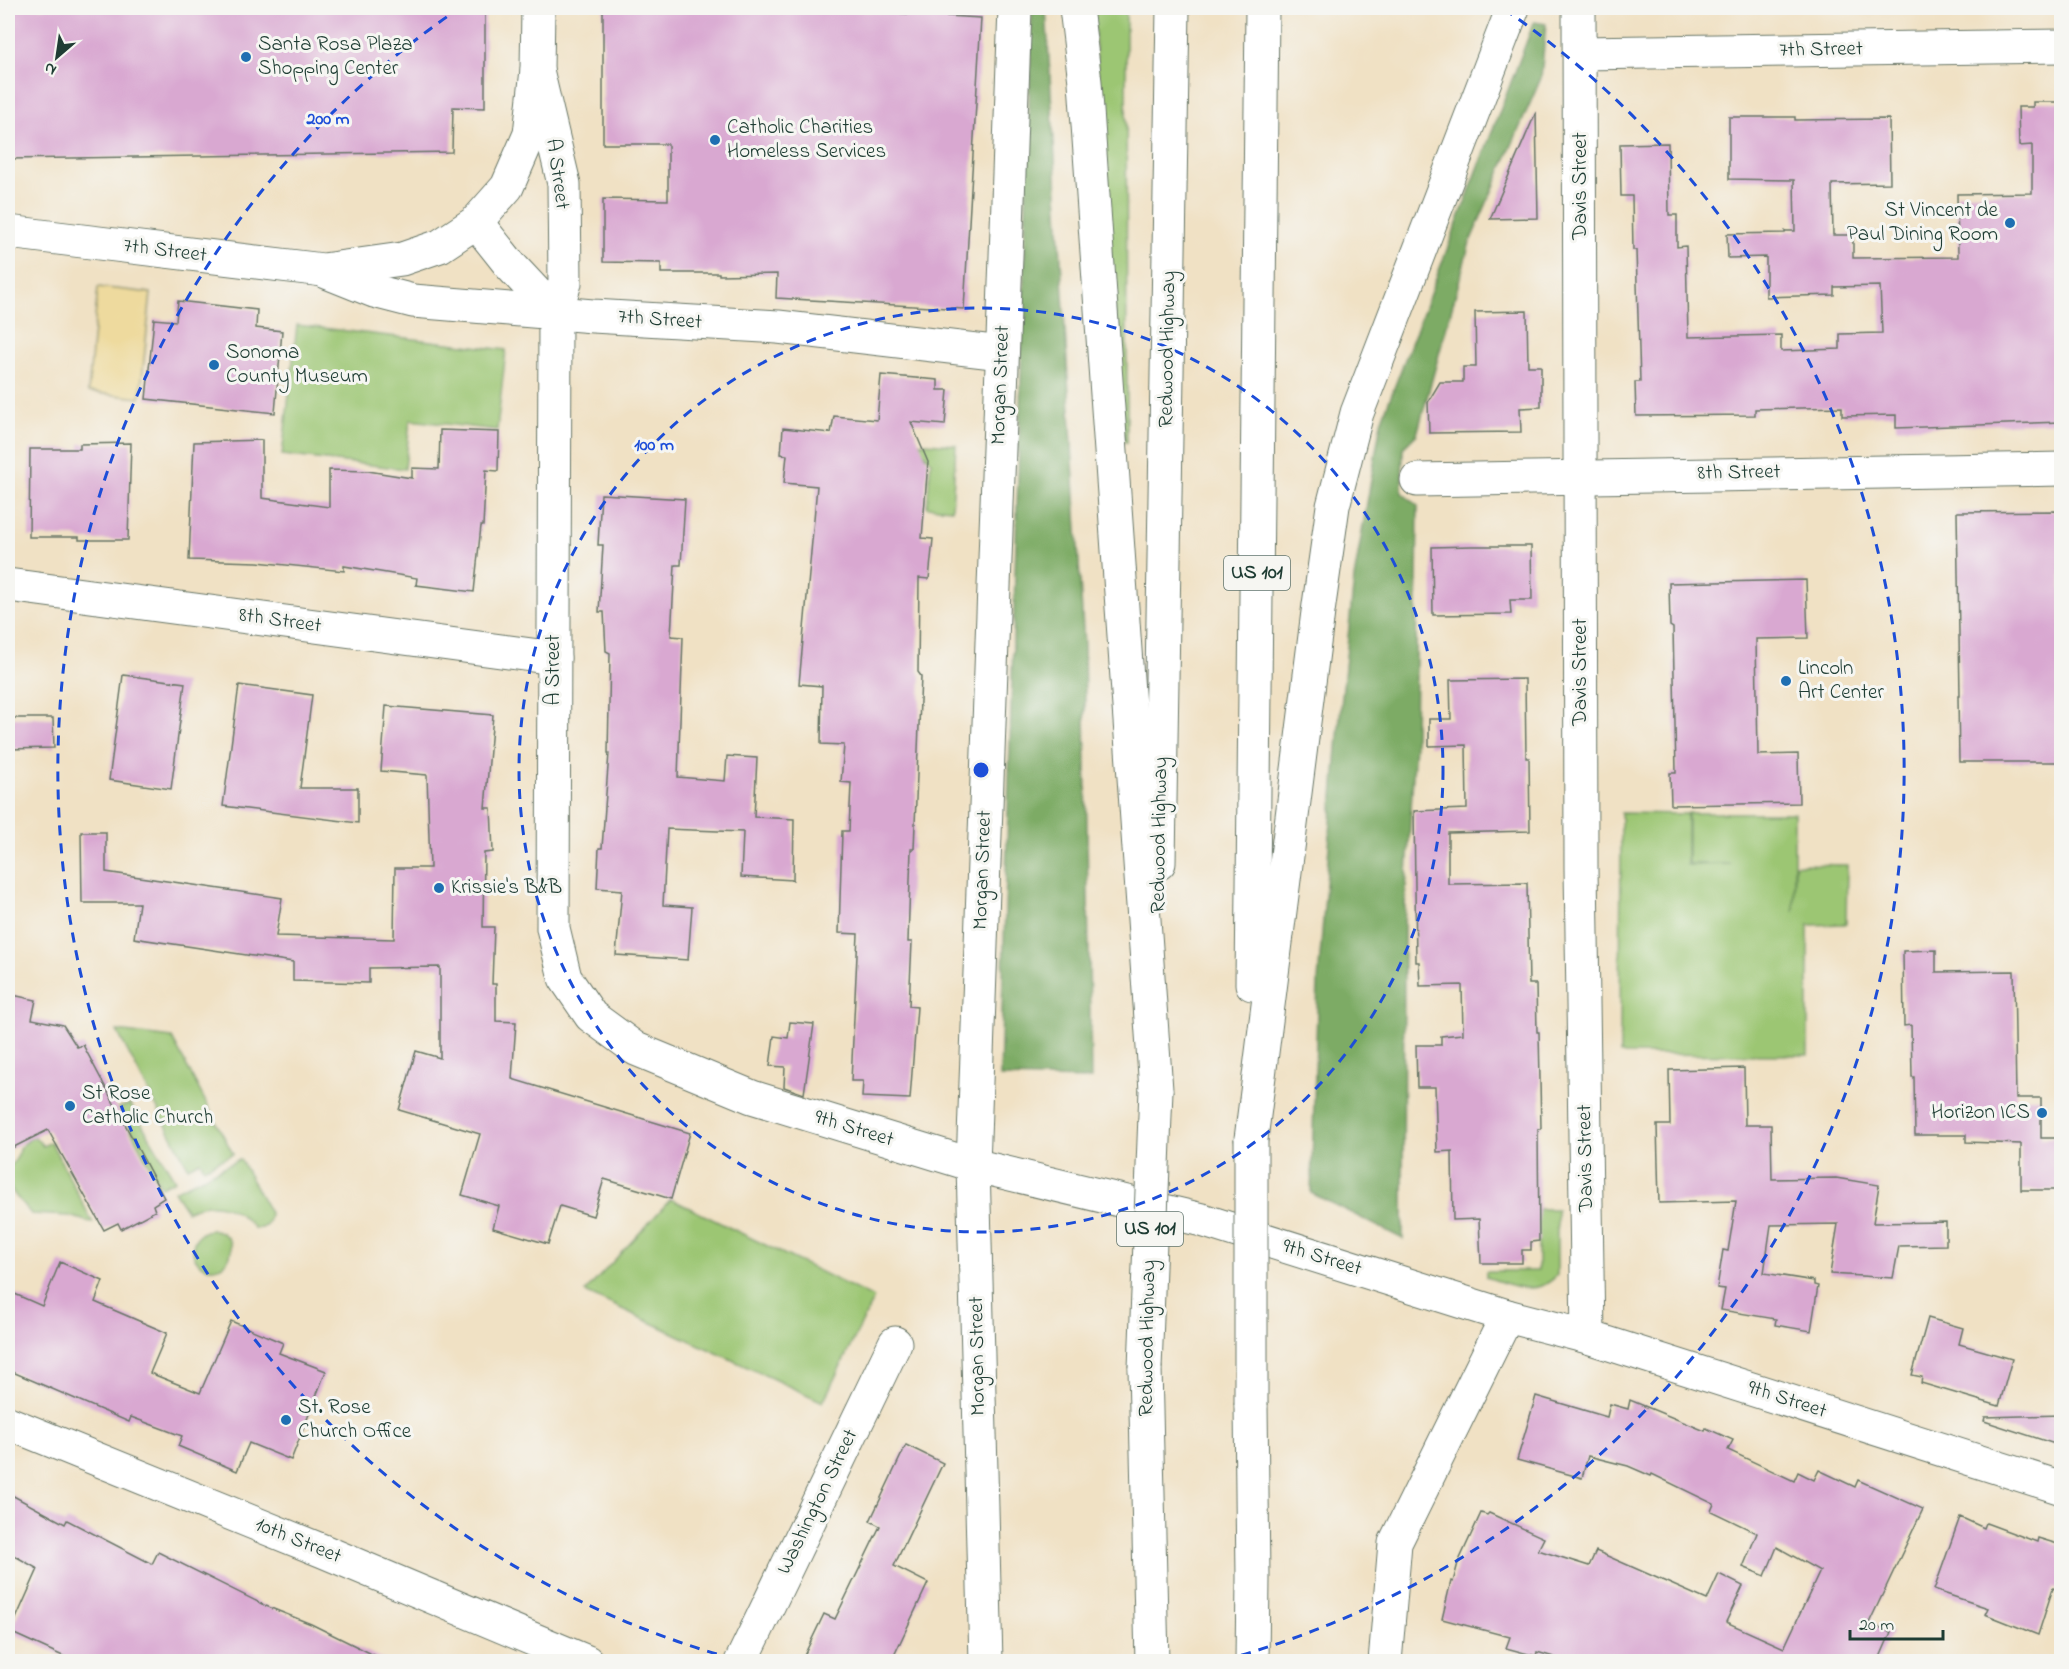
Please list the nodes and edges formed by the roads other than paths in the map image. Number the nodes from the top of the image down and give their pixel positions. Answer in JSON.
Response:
{"nodes":[{"id":1,"x":538,"y":8,"type":"edge"},
{"id":2,"x":1015,"y":8,"type":"edge"},
{"id":3,"x":1076,"y":8,"type":"edge"},
{"id":4,"x":1173,"y":8,"type":"edge"},
{"id":5,"x":1262,"y":8,"type":"edge"},
{"id":6,"x":1513,"y":8,"type":"edge"},
{"id":7,"x":1579,"y":8,"type":"edge"},
{"id":8,"x":2061,"y":46,"type":"edge"},
{"id":9,"x":1580,"y":53,"type":"junction"},
{"id":10,"x":537,"y":70,"type":"junction"},
{"id":11,"x":476,"y":222,"type":"junction"},
{"id":12,"x":8,"y":232,"type":"edge"},
{"id":13,"x":323,"y":270,"type":"junction"},
{"id":14,"x":555,"y":314,"type":"junction"},
{"id":15,"x":1002,"y":353,"type":"junction"},
{"id":16,"x":2061,"y":469,"type":"edge"},
{"id":17,"x":1581,"y":476,"type":"junction"},
{"id":18,"x":1417,"y":480,"type":"dead end"},
{"id":19,"x":8,"y":585,"type":"edge"},
{"id":20,"x":554,"y":658,"type":"junction"},
{"id":21,"x":591,"y":1016,"type":"joint"},
{"id":22,"x":1156,"y":1089,"type":"junction"},
{"id":23,"x":1251,"y":1139,"type":"junction"},
{"id":24,"x":972,"y":1165,"type":"junction"},
{"id":25,"x":1507,"y":1316,"type":"junction"},
{"id":26,"x":1588,"y":1337,"type":"junction"},
{"id":27,"x":895,"y":1343,"type":"dead end"},
{"id":28,"x":8,"y":1423,"type":"edge"},
{"id":29,"x":2061,"y":1488,"type":"edge"},
{"id":30,"x":1253,"y":1578,"type":"junction"},
{"id":31,"x":1390,"y":1660,"type":"edge"},
{"id":32,"x":587,"y":1662,"type":"edge"},
{"id":33,"x":741,"y":1662,"type":"edge"},
{"id":34,"x":986,"y":1662,"type":"edge"},
{"id":35,"x":1150,"y":1662,"type":"edge"},
{"id":36,"x":1252,"y":1662,"type":"edge"},
{"id":37,"x":1259,"y":1662,"type":"edge"}],
"edges":[{"from":1,"to":10,"type":"main road","name":"A Street"},
{"from":2,"to":15,"type":"main road","name":"Morgan Street"},
{"from":3,"to":22,"type":"main road"},
{"from":4,"to":22,"type":"main road","name":"Redwood Highway","number":"US 101"},
{"from":5,"to":23,"type":"main road","number":"US 101"},
{"from":6,"to":23,"type":"main road"},
{"from":7,"to":9,"type":"main road","name":"Davis Street"},
{"from":8,"to":9,"type":"main road","name":"7th Street"},
{"from":9,"to":17,"type":"main road","name":"Davis Street"},
{"from":10,"to":11,"type":"main road","name":"A Street"},
{"from":10,"to":14,"type":"main road","name":"A Street"},
{"from":11,"to":13,"type":"main road","name":"7th Street"},
{"from":11,"to":14,"type":"main road"},
{"from":12,"to":13,"type":"main road","name":"7th Street"},
{"from":13,"to":14,"type":"main road","name":"7th Street"},
{"from":14,"to":15,"type":"main road","name":"7th Street"},
{"from":14,"to":20,"type":"main road","name":"A Street"},
{"from":15,"to":24,"type":"main road","name":"Morgan Street"},
{"from":16,"to":17,"type":"main road","name":"8th Street"},
{"from":17,"to":18,"type":"main road","name":"8th Street"},
{"from":17,"to":26,"type":"main road","name":"Davis Street"},
{"from":19,"to":20,"type":"main road","name":"8th Street"},
{"from":20,"to":21,"type":"main road","name":"A Street"},
{"from":21,"to":24,"type":"main road","name":"9th Street"},
{"from":22,"to":35,"type":"main road","name":"Redwood Highway","number":"US 101","bridge":true},
{"from":23,"to":30,"type":"main road","number":"US 101","bridge":true},
{"from":24,"to":25,"type":"main road","name":"9th Street"},
{"from":24,"to":34,"type":"main road","name":"Morgan Street"},
{"from":25,"to":26,"type":"main road","name":"9th Street"},
{"from":25,"to":31,"type":"main road"},
{"from":26,"to":29,"type":"main road","name":"9th Street"},
{"from":27,"to":33,"type":"main road","name":"Washington Street"},
{"from":28,"to":32,"type":"main road","name":"10th Street"},
{"from":30,"to":36,"type":"main road","number":"US 101"},
{"from":30,"to":37,"type":"main road"}]}
